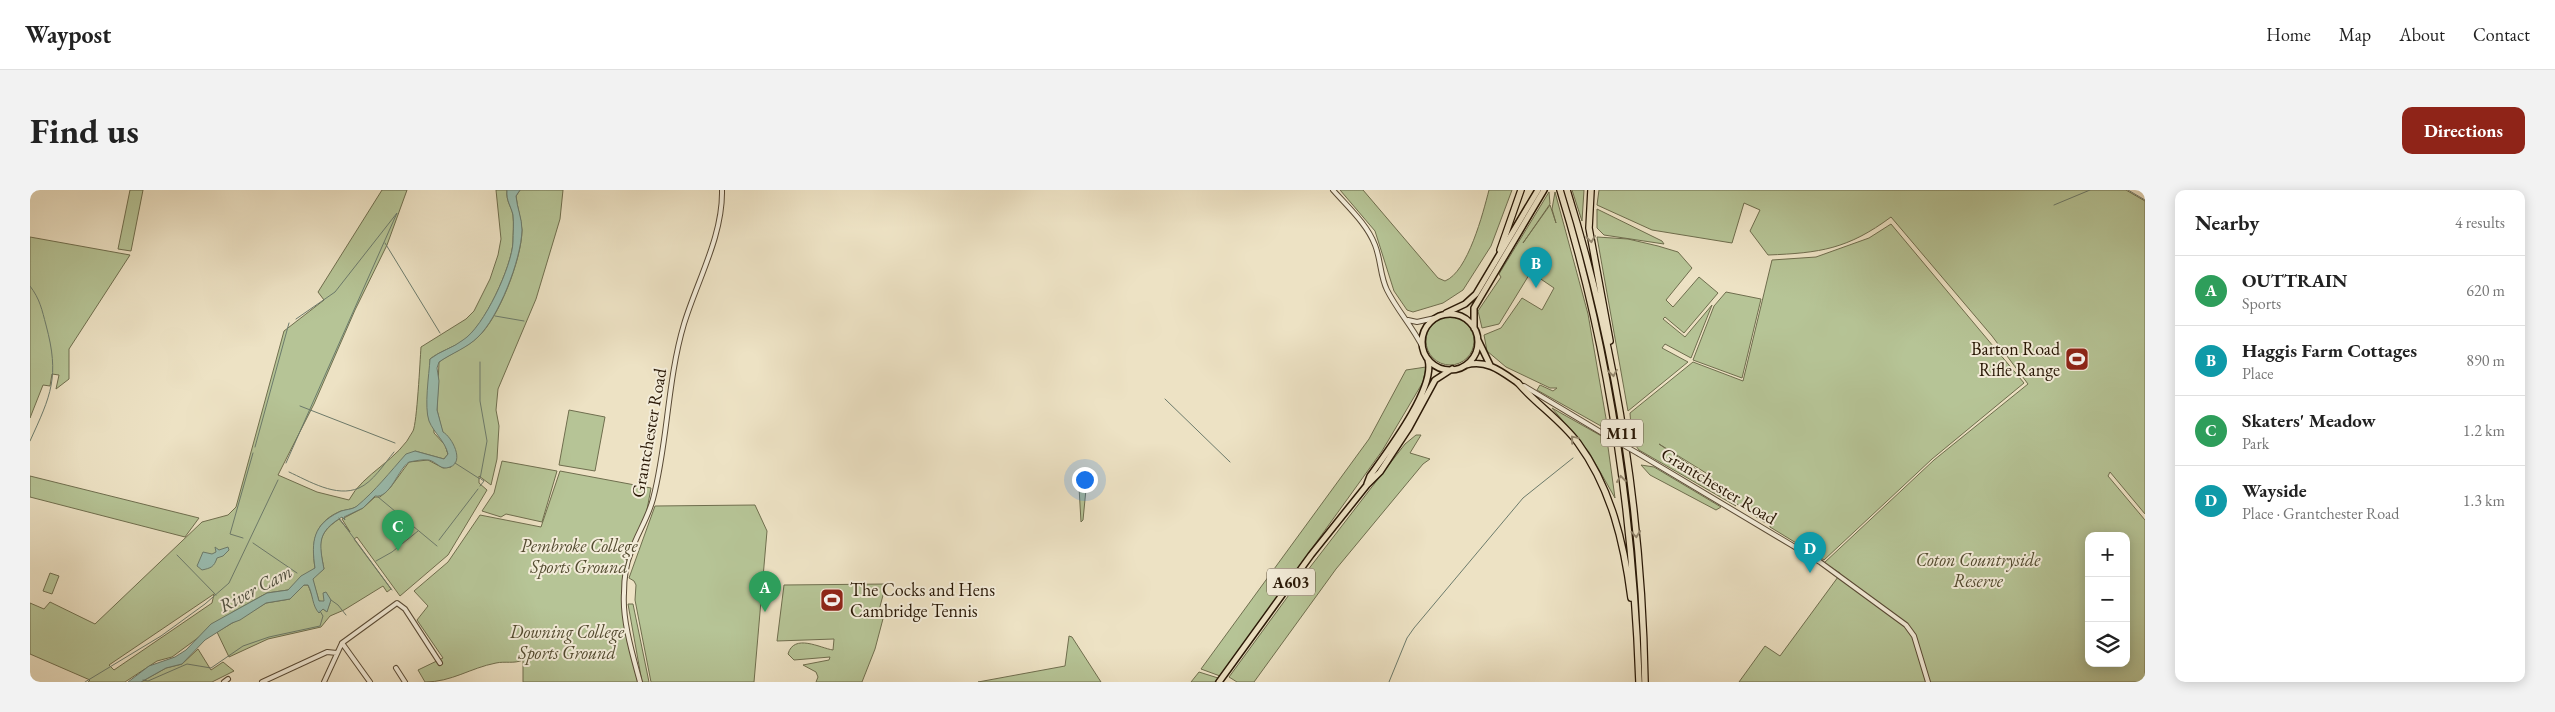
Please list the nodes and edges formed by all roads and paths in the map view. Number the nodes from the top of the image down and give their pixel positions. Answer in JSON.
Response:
{"nodes":[{"id":1,"x":722,"y":190,"type":"edge"},
{"id":2,"x":1333,"y":190,"type":"edge"},
{"id":3,"x":1521,"y":190,"type":"edge"},
{"id":4,"x":1538,"y":190,"type":"edge"},
{"id":5,"x":1544,"y":190,"type":"edge"},
{"id":6,"x":1560,"y":190,"type":"edge"},
{"id":7,"x":1567,"y":190,"type":"edge"},
{"id":8,"x":1590,"y":190,"type":"edge"},
{"id":9,"x":1500,"y":250,"type":"junction"},
{"id":10,"x":1441,"y":316,"type":"junction"},
{"id":11,"x":1435,"y":318,"type":"junction"},
{"id":12,"x":1406,"y":319,"type":"junction"},
{"id":13,"x":1474,"y":329,"type":"junction"},
{"id":14,"x":1477,"y":338,"type":"junction"},
{"id":15,"x":1422,"y":346,"type":"junction"},
{"id":16,"x":1610,"y":357,"type":"junction"},
{"id":17,"x":1427,"y":358,"type":"junction"},
{"id":18,"x":1490,"y":365,"type":"junction"},
{"id":19,"x":1464,"y":366,"type":"junction"},
{"id":20,"x":1452,"y":369,"type":"junction"},
{"id":21,"x":1518,"y":383,"type":"junction"},
{"id":22,"x":1367,"y":484,"type":"junction"},
{"id":23,"x":342,"y":643,"type":"junction"},
{"id":24,"x":1637,"y":650,"type":"junction"},
{"id":25,"x":337,"y":653,"type":"junction"},
{"id":26,"x":440,"y":663,"type":"dead end"},
{"id":27,"x":396,"y":668,"type":"dead end"},
{"id":28,"x":262,"y":682,"type":"edge"},
{"id":29,"x":324,"y":682,"type":"edge"},
{"id":30,"x":370,"y":682,"type":"edge"},
{"id":31,"x":405,"y":682,"type":"edge"},
{"id":32,"x":640,"y":682,"type":"edge"},
{"id":33,"x":1219,"y":682,"type":"edge"},
{"id":34,"x":1638,"y":682,"type":"edge"},
{"id":35,"x":1645,"y":682,"type":"edge"},
{"id":36,"x":1928,"y":682,"type":"edge"}],
"edges":[{"from":1,"to":32,"type":"street","name":"Grantchester Road"},
{"from":2,"to":12,"type":"street"},
{"from":3,"to":9,"type":"highway"},
{"from":4,"to":9,"type":"main road"},
{"from":5,"to":13,"type":"main road"},
{"from":24,"to":6,"type":"highway","number":"M11","one_way":true},
{"from":7,"to":16,"type":"highway","number":"M11"},
{"from":8,"to":16,"type":"highway","one_way":true},
{"from":9,"to":10,"type":"main road"},
{"from":10,"to":11,"type":"main road"},
{"from":10,"to":13,"type":"main road"},
{"from":11,"to":12,"type":"street"},
{"from":11,"to":15,"type":"main road"},
{"from":12,"to":15,"type":"street"},
{"from":13,"to":14,"type":"main road"},
{"from":14,"to":18,"type":"main road"},
{"from":14,"to":19,"type":"main road"},
{"from":15,"to":17,"type":"main road"},
{"from":16,"to":35,"type":"highway","number":"M11","one_way":true},
{"from":17,"to":20,"type":"main road"},
{"from":17,"to":22,"type":"main road","number":"A603"},
{"from":18,"to":19,"type":"main road"},
{"from":18,"to":21,"type":"main road"},
{"from":19,"to":20,"type":"main road"},
{"from":20,"to":22,"type":"main road","number":"A603"},
{"from":24,"to":21,"type":"highway","one_way":true},
{"from":21,"to":36,"type":"street","name":"Grantchester Road","bridge":true},
{"from":22,"to":33,"type":"main road","number":"A603"},
{"from":23,"to":25,"type":"street"},
{"from":23,"to":26,"type":"street"},
{"from":23,"to":30,"type":"street"},
{"from":24,"to":34,"type":"highway","number":"M11"},
{"from":25,"to":28,"type":"street"},
{"from":25,"to":29,"type":"street"},
{"from":27,"to":31,"type":"street"}]}
